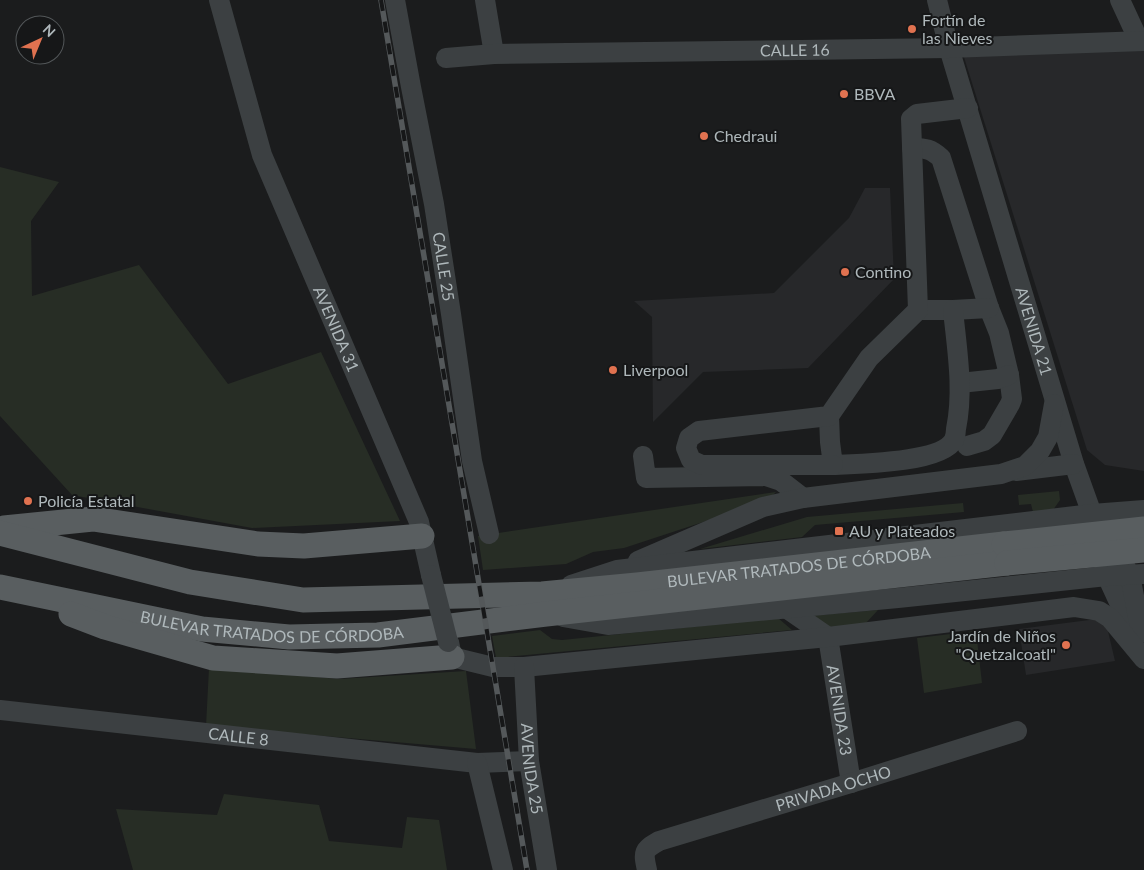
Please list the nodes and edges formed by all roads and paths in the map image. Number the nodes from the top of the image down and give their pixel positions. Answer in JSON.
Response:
{"nodes":[{"id":1,"x":219,"y":0,"type":"edge"},
{"id":2,"x":395,"y":0,"type":"edge"},
{"id":3,"x":485,"y":0,"type":"edge"},
{"id":4,"x":937,"y":0,"type":"edge"},
{"id":5,"x":1120,"y":0,"type":"edge"},
{"id":6,"x":1141,"y":41,"type":"edge"},
{"id":7,"x":949,"y":48,"type":"junction"},
{"id":8,"x":494,"y":54,"type":"junction"},
{"id":9,"x":446,"y":58,"type":"dead end"},
{"id":10,"x":968,"y":108,"type":"junction"},
{"id":11,"x":912,"y":148,"type":"junction"},
{"id":12,"x":989,"y":308,"type":"junction"},
{"id":13,"x":918,"y":310,"type":"junction"},
{"id":14,"x":953,"y":310,"type":"junction"},
{"id":15,"x":1009,"y":376,"type":"junction"},
{"id":16,"x":960,"y":383,"type":"junction"},
{"id":17,"x":1054,"y":399,"type":"junction"},
{"id":18,"x":829,"y":416,"type":"junction"},
{"id":19,"x":967,"y":446,"type":"dead end"},
{"id":20,"x":643,"y":456,"type":"dead end"},
{"id":21,"x":1074,"y":464,"type":"junction"},
{"id":22,"x":833,"y":465,"type":"junction"},
{"id":23,"x":1001,"y":474,"type":"junction"},
{"id":24,"x":803,"y":498,"type":"junction"},
{"id":25,"x":1144,"y":510,"type":"edge"},
{"id":26,"x":1092,"y":514,"type":"junction"},
{"id":27,"x":0,"y":528,"type":"edge"},
{"id":28,"x":1144,"y":529,"type":"edge"},
{"id":29,"x":0,"y":533,"type":"edge"},
{"id":30,"x":489,"y":534,"type":"dead end"},
{"id":31,"x":422,"y":536,"type":"junction"},
{"id":32,"x":1144,"y":550,"type":"edge"},
{"id":33,"x":1006,"y":554,"type":"junction"},
{"id":34,"x":617,"y":570,"type":"junction"},
{"id":35,"x":1137,"y":574,"type":"edge"},
{"id":36,"x":1107,"y":576,"type":"junction"},
{"id":37,"x":5,"y":588,"type":"edge"},
{"id":38,"x":898,"y":598,"type":"junction"},
{"id":39,"x":544,"y":604,"type":"junction"},
{"id":40,"x":786,"y":608,"type":"junction"},
{"id":41,"x":882,"y":630,"type":"junction"},
{"id":42,"x":828,"y":637,"type":"junction"},
{"id":43,"x":450,"y":650,"type":"junction"},
{"id":44,"x":1144,"y":651,"type":"edge"},
{"id":45,"x":1144,"y":658,"type":"edge"},
{"id":46,"x":524,"y":667,"type":"junction"},
{"id":47,"x":0,"y":710,"type":"edge"},
{"id":48,"x":1017,"y":731,"type":"dead end"},
{"id":49,"x":530,"y":761,"type":"junction"},
{"id":50,"x":477,"y":763,"type":"junction"},
{"id":51,"x":850,"y":783,"type":"junction"},
{"id":52,"x":503,"y":870,"type":"edge"},
{"id":53,"x":547,"y":870,"type":"edge"},
{"id":54,"x":647,"y":870,"type":"edge"}],
"edges":[{"from":1,"to":31,"type":"street","name":"AVENIDA 31"},
{"from":2,"to":30,"type":"street","name":"CALLE 25"},
{"from":3,"to":8,"type":"street"},
{"from":4,"to":7,"type":"street","name":"AVENIDA 21"},
{"from":5,"to":6,"type":"street"},
{"from":6,"to":7,"type":"street","name":"CALLE 16"},
{"from":7,"to":8,"type":"street","name":"CALLE 16"},
{"from":7,"to":10,"type":"street","name":"AVENIDA 21"},
{"from":8,"to":9,"type":"street","name":"CALLE 16"},
{"from":10,"to":11,"type":"street"},
{"from":10,"to":17,"type":"street","name":"AVENIDA 21"},
{"from":11,"to":12,"type":"street"},
{"from":11,"to":13,"type":"street"},
{"from":12,"to":14,"type":"street"},
{"from":12,"to":15,"type":"street"},
{"from":13,"to":14,"type":"street"},
{"from":13,"to":18,"type":"street"},
{"from":14,"to":16,"type":"street"},
{"from":15,"to":16,"type":"street"},
{"from":15,"to":19,"type":"street"},
{"from":16,"to":22,"type":"street"},
{"from":17,"to":21,"type":"street","name":"AVENIDA 21"},
{"from":17,"to":23,"type":"street"},
{"from":18,"to":22,"type":"street"},
{"from":18,"to":22,"type":"street"},
{"from":20,"to":24,"type":"street"},
{"from":21,"to":23,"type":"street"},
{"from":21,"to":26,"type":"street","name":"AVENIDA 21"},
{"from":23,"to":24,"type":"street"},
{"from":24,"to":34,"type":"street"},
{"from":25,"to":26,"type":"street","name":"BULEVAR TRATADOS DE CÓRDOBA"},
{"from":26,"to":34,"type":"street","name":"BULEVAR TRATADOS DE CÓRDOBA"},
{"from":26,"to":35,"type":"street"},
{"from":26,"to":36,"type":"street","name":"AVENIDA 21"},
{"from":27,"to":31,"type":"main road"},
{"from":28,"to":33,"type":"main road","name":"BULEVAR TRATADOS DE CÓRDOBA","bridge":true},
{"from":29,"to":39,"type":"main road","name":"BULEVAR TRATADOS DE CÓRDOBA"},
{"from":31,"to":43,"type":"street","name":"AVENIDA 31","bridge":true},
{"from":32,"to":33,"type":"main road","name":"BULEVAR TRATADOS DE CÓRDOBA","bridge":true},
{"from":33,"to":39,"type":"main road","name":"BULEVAR TRATADOS DE CÓRDOBA"},
{"from":34,"to":39,"type":"street","name":"BULEVAR TRATADOS DE CÓRDOBA"},
{"from":35,"to":36,"type":"street","name":"BULEVAR TRATADOS DE CÓRDOBA"},
{"from":35,"to":44,"type":"street"},
{"from":36,"to":38,"type":"street","name":"BULEVAR TRATADOS DE CÓRDOBA"},
{"from":36,"to":45,"type":"street","name":"AVENIDA 21"},
{"from":37,"to":39,"type":"main road","name":"BULEVAR TRATADOS DE CÓRDOBA"},
{"from":37,"to":43,"type":"main road"},
{"from":38,"to":40,"type":"street","name":"BULEVAR TRATADOS DE CÓRDOBA"},
{"from":38,"to":41,"type":"street"},
{"from":39,"to":40,"type":"street","name":"BULEVAR TRATADOS DE CÓRDOBA"},
{"from":40,"to":42,"type":"street"},
{"from":41,"to":42,"type":"street"},
{"from":41,"to":45,"type":"street"},
{"from":42,"to":46,"type":"street"},
{"from":42,"to":51,"type":"street","name":"AVENIDA 23"},
{"from":43,"to":46,"type":"street"},
{"from":46,"to":49,"type":"street","name":"AVENIDA 25"},
{"from":47,"to":50,"type":"street","name":"CALLE 8"},
{"from":48,"to":51,"type":"street","name":"PRIVADA OCHO"},
{"from":49,"to":50,"type":"street","name":"CALLE 8"},
{"from":49,"to":53,"type":"street","name":"AVENIDA 25"},
{"from":50,"to":52,"type":"street"},
{"from":51,"to":54,"type":"street","name":"PRIVADA OCHO"}]}
